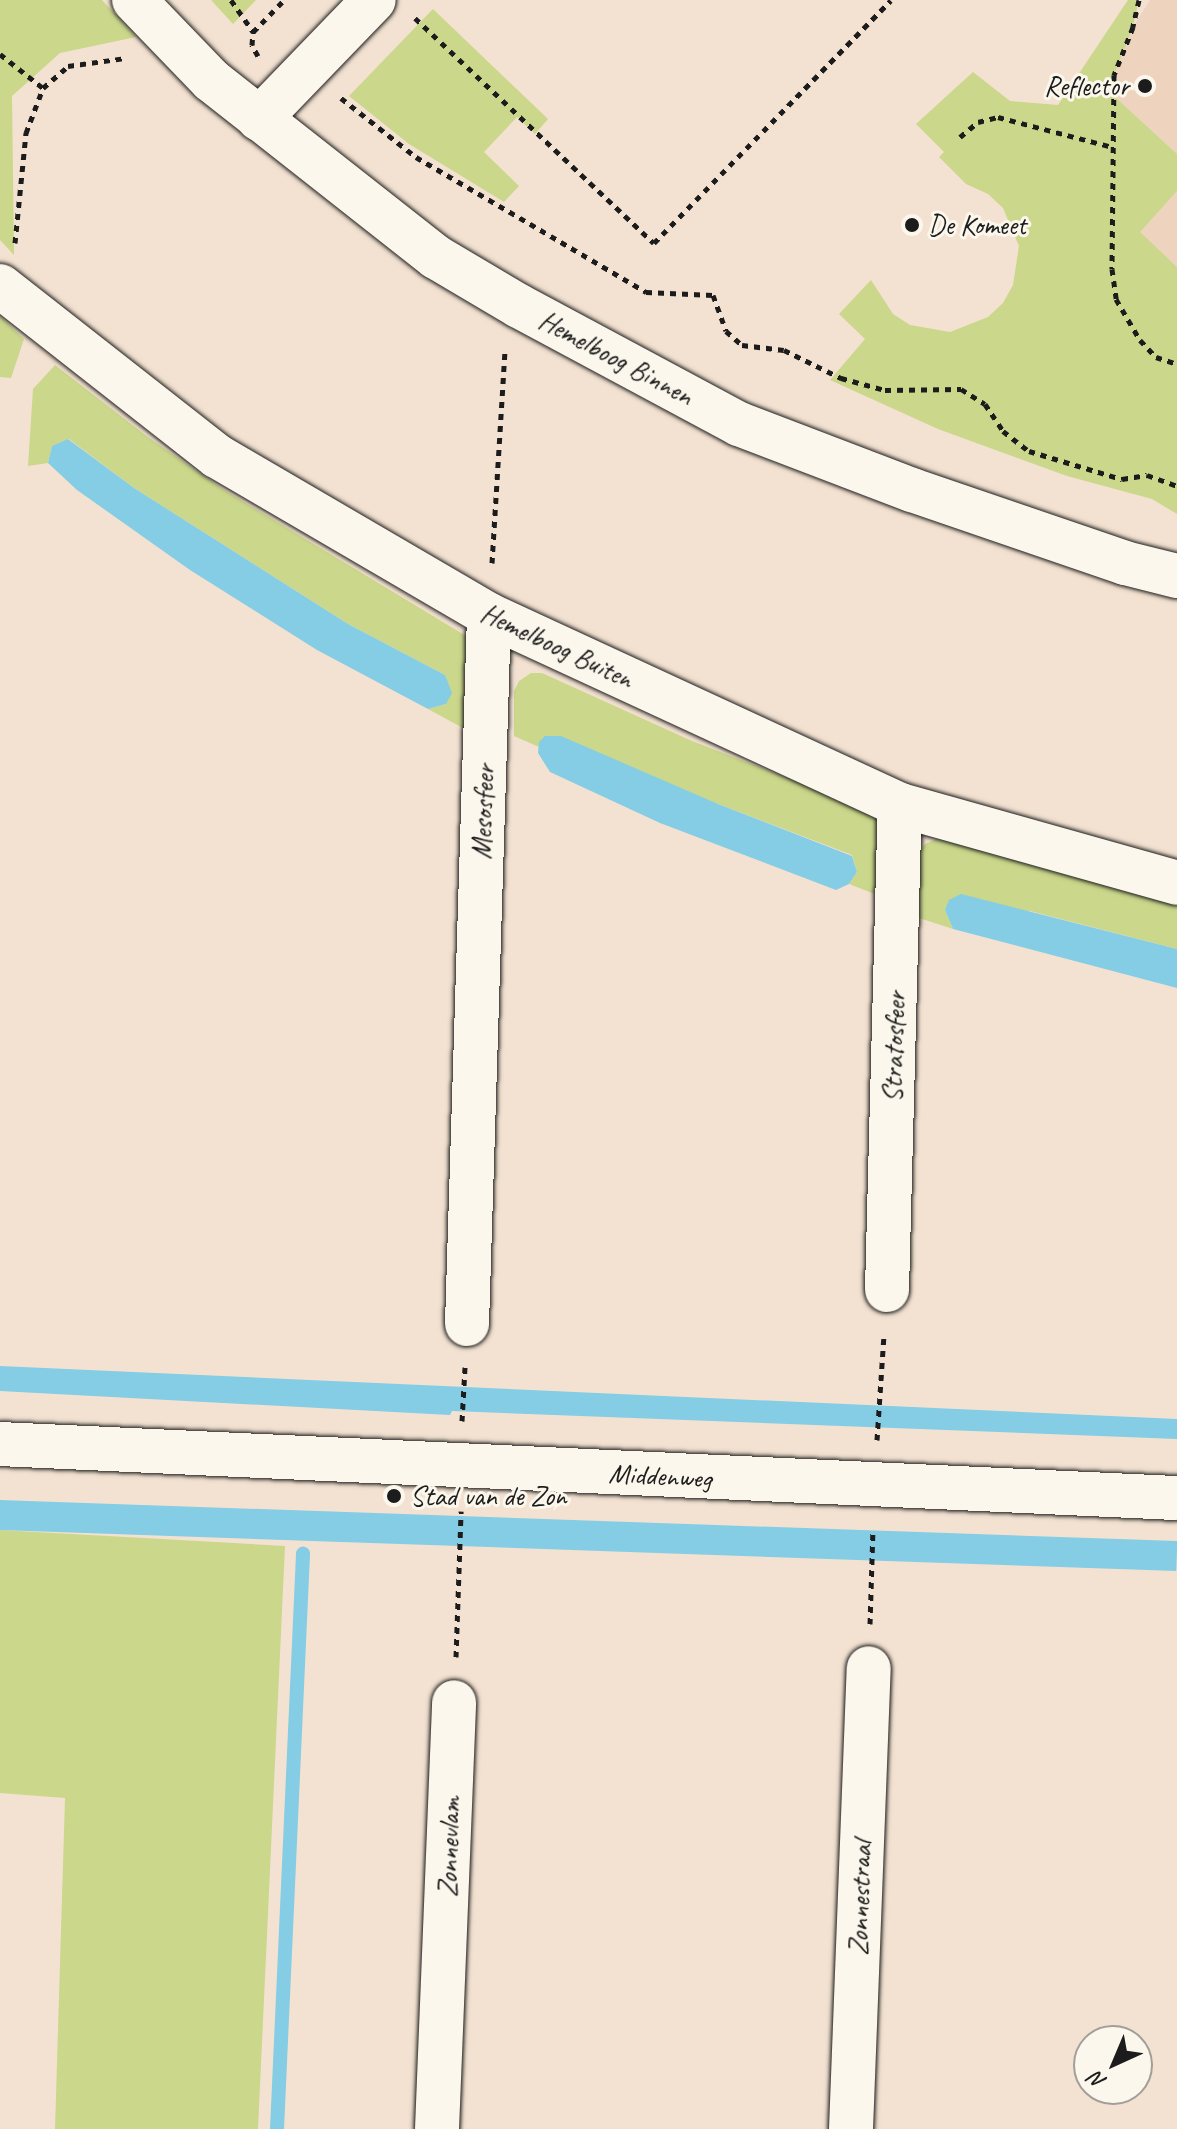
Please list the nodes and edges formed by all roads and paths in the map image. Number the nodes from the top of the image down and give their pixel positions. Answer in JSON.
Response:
{"nodes":[{"id":1,"x":134,"y":0,"type":"edge"},
{"id":2,"x":231,"y":0,"type":"edge"},
{"id":3,"x":284,"y":0,"type":"edge"},
{"id":4,"x":891,"y":0,"type":"edge"},
{"id":5,"x":1139,"y":0,"type":"edge"},
{"id":6,"x":390,"y":5,"type":"edge"},
{"id":7,"x":181,"y":50,"type":"junction"},
{"id":8,"x":0,"y":54,"type":"edge"},
{"id":9,"x":306,"y":70,"type":"junction"},
{"id":10,"x":43,"y":88,"type":"junction"},
{"id":11,"x":259,"y":119,"type":"junction"},
{"id":12,"x":960,"y":137,"type":"dead end"},
{"id":13,"x":1112,"y":147,"type":"junction"},
{"id":14,"x":5,"y":291,"type":"edge"},
{"id":15,"x":508,"y":301,"type":"junction"},
{"id":16,"x":1177,"y":364,"type":"edge"},
{"id":17,"x":1177,"y":486,"type":"edge"},
{"id":18,"x":1177,"y":576,"type":"edge"},
{"id":19,"x":489,"y":615,"type":"junction"},
{"id":20,"x":900,"y":805,"type":"junction"},
{"id":21,"x":1177,"y":883,"type":"edge"},
{"id":22,"x":887,"y":1290,"type":"dead end"},
{"id":23,"x":467,"y":1338,"type":"joint"},
{"id":24,"x":881,"y":1385,"type":"dead end"},
{"id":25,"x":461,"y":1427,"type":"dead end"},
{"id":26,"x":878,"y":1432,"type":"dead end"},
{"id":27,"x":0,"y":1444,"type":"edge"},
{"id":28,"x":1177,"y":1498,"type":"edge"},
{"id":29,"x":461,"y":1504,"type":"dead end"},
{"id":30,"x":873,"y":1524,"type":"dead end"},
{"id":31,"x":871,"y":1586,"type":"dead end"},
{"id":32,"x":869,"y":1668,"type":"dead end"},
{"id":33,"x":454,"y":1702,"type":"joint"},
{"id":34,"x":437,"y":2129,"type":"edge"},
{"id":35,"x":851,"y":2129,"type":"edge"}],
"edges":[{"from":1,"to":7,"type":"street","name":"Hemelboog Binnen"},
{"from":2,"to":3,"type":"path"},
{"from":4,"to":6,"type":"path"},
{"from":5,"to":13,"type":"path"},
{"from":6,"to":9,"type":"street"},
{"from":7,"to":10,"type":"path"},
{"from":7,"to":11,"type":"street","name":"Hemelboog Binnen"},
{"from":8,"to":10,"type":"path"},
{"from":9,"to":11,"type":"street"},
{"from":9,"to":17,"type":"path"},
{"from":10,"to":14,"type":"path"},
{"from":11,"to":15,"type":"street","name":"Hemelboog Binnen"},
{"from":12,"to":13,"type":"path"},
{"from":13,"to":16,"type":"path"},
{"from":14,"to":19,"type":"street","name":"Hemelboog Buiten"},
{"from":15,"to":18,"type":"street","name":"Hemelboog Binnen"},
{"from":15,"to":19,"type":"path"},
{"from":19,"to":20,"type":"street","name":"Hemelboog Buiten"},
{"from":19,"to":23,"type":"street","name":"Mesosfeer"},
{"from":20,"to":21,"type":"street","name":"Hemelboog Buiten"},
{"from":20,"to":22,"type":"street","name":"Stratosfeer"},
{"from":23,"to":25,"type":"path"},
{"from":24,"to":26,"type":"path"},
{"from":27,"to":28,"type":"street","name":"Middenweg"},
{"from":29,"to":33,"type":"path"},
{"from":30,"to":31,"type":"path"},
{"from":32,"to":35,"type":"street","name":"Zonnestraal"},
{"from":33,"to":34,"type":"street","name":"Zonnevlam"}]}
